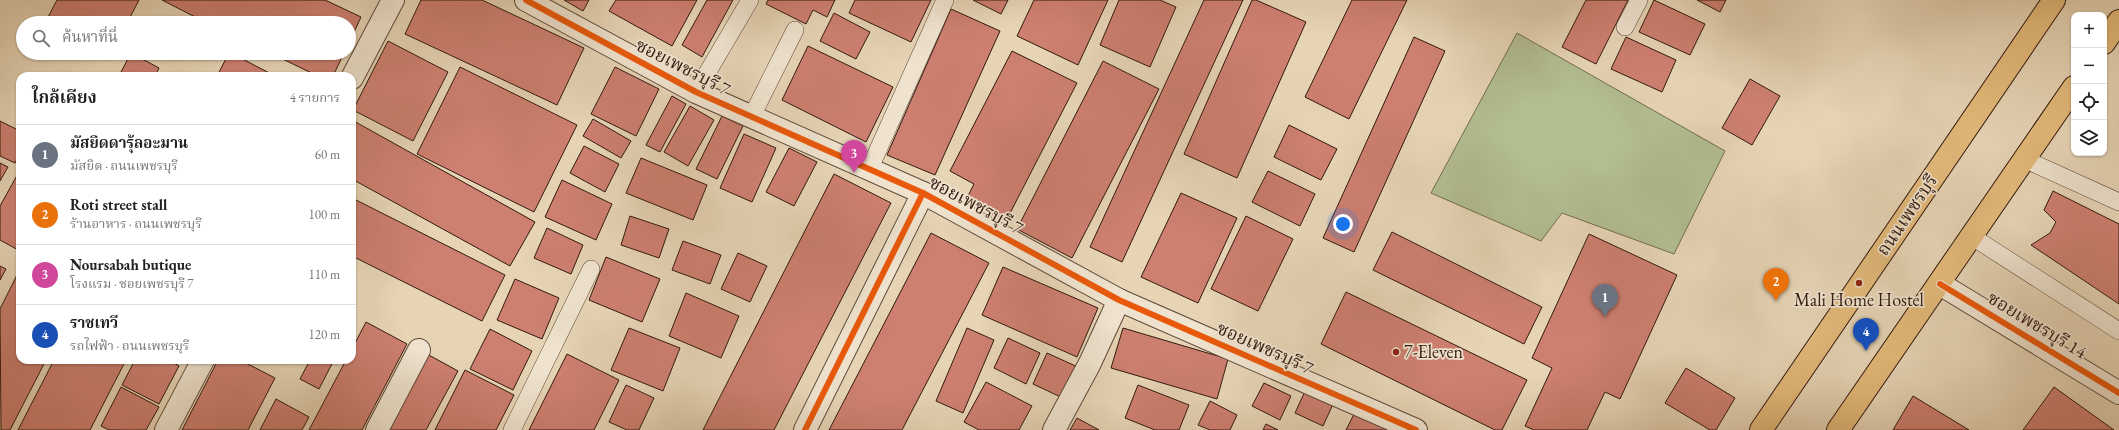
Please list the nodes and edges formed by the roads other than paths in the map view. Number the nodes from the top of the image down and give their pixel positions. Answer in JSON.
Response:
{"nodes":[{"id":1,"x":393,"y":0,"type":"edge"},
{"id":2,"x":526,"y":0,"type":"edge"},
{"id":3,"x":750,"y":0,"type":"edge"},
{"id":4,"x":945,"y":0,"type":"edge"},
{"id":5,"x":1639,"y":0,"type":"edge"},
{"id":6,"x":2054,"y":0,"type":"edge"},
{"id":7,"x":2119,"y":21,"type":"edge"},
{"id":8,"x":1625,"y":27,"type":"dead end"},
{"id":9,"x":795,"y":30,"type":"dead end"},
{"id":10,"x":2107,"y":39,"type":"edge"},
{"id":11,"x":355,"y":72,"type":"edge"},
{"id":12,"x":2071,"y":90,"type":"edge"},
{"id":13,"x":696,"y":92,"type":"junction"},
{"id":14,"x":751,"y":118,"type":"junction"},
{"id":15,"x":2024,"y":160,"type":"junction"},
{"id":16,"x":869,"y":170,"type":"junction"},
{"id":17,"x":923,"y":193,"type":"junction"},
{"id":18,"x":2119,"y":202,"type":"edge"},
{"id":19,"x":1971,"y":236,"type":"junction"},
{"id":20,"x":591,"y":269,"type":"dead end"},
{"id":21,"x":1940,"y":284,"type":"junction"},
{"id":22,"x":1119,"y":300,"type":"junction"},
{"id":23,"x":2119,"y":331,"type":"edge"},
{"id":24,"x":419,"y":350,"type":"dead end"},
{"id":25,"x":201,"y":364,"type":"edge"},
{"id":26,"x":2119,"y":393,"type":"edge"},
{"id":27,"x":166,"y":430,"type":"edge"},
{"id":28,"x":377,"y":430,"type":"edge"},
{"id":29,"x":512,"y":430,"type":"edge"},
{"id":30,"x":805,"y":430,"type":"edge"},
{"id":31,"x":1054,"y":430,"type":"edge"},
{"id":32,"x":1416,"y":430,"type":"edge"},
{"id":33,"x":1761,"y":430,"type":"edge"},
{"id":34,"x":1838,"y":430,"type":"edge"}],
"edges":[{"from":1,"to":11,"type":"street"},
{"from":2,"to":13,"type":"street","name":"ซอยเพชรบุรี 7"},
{"from":3,"to":13,"type":"lane"},
{"from":4,"to":16,"type":"lane"},
{"from":5,"to":8,"type":"lane"},
{"from":6,"to":33,"type":"main road","name":"ถนนเพชรบุรี"},
{"from":7,"to":10,"type":"main road"},
{"from":9,"to":14,"type":"lane"},
{"from":12,"to":15,"type":"main road"},
{"from":13,"to":14,"type":"street","name":"ซอยเพชรบุรี 7"},
{"from":14,"to":16,"type":"street","name":"ซอยเพชรบุรี 7"},
{"from":15,"to":18,"type":"lane"},
{"from":15,"to":19,"type":"main road"},
{"from":16,"to":17,"type":"street","name":"ซอยเพชรบุรี 7"},
{"from":17,"to":22,"type":"street","name":"ซอยเพชรบุรี 7"},
{"from":17,"to":30,"type":"street"},
{"from":19,"to":21,"type":"main road"},
{"from":19,"to":23,"type":"lane"},
{"from":20,"to":29,"type":"lane"},
{"from":21,"to":26,"type":"street","name":"ซอยเพชรบุรี 14"},
{"from":21,"to":34,"type":"main road"},
{"from":22,"to":31,"type":"street"},
{"from":22,"to":32,"type":"street","name":"ซอยเพชรบุรี 7"},
{"from":24,"to":28,"type":"street"},
{"from":25,"to":27,"type":"street"}]}
